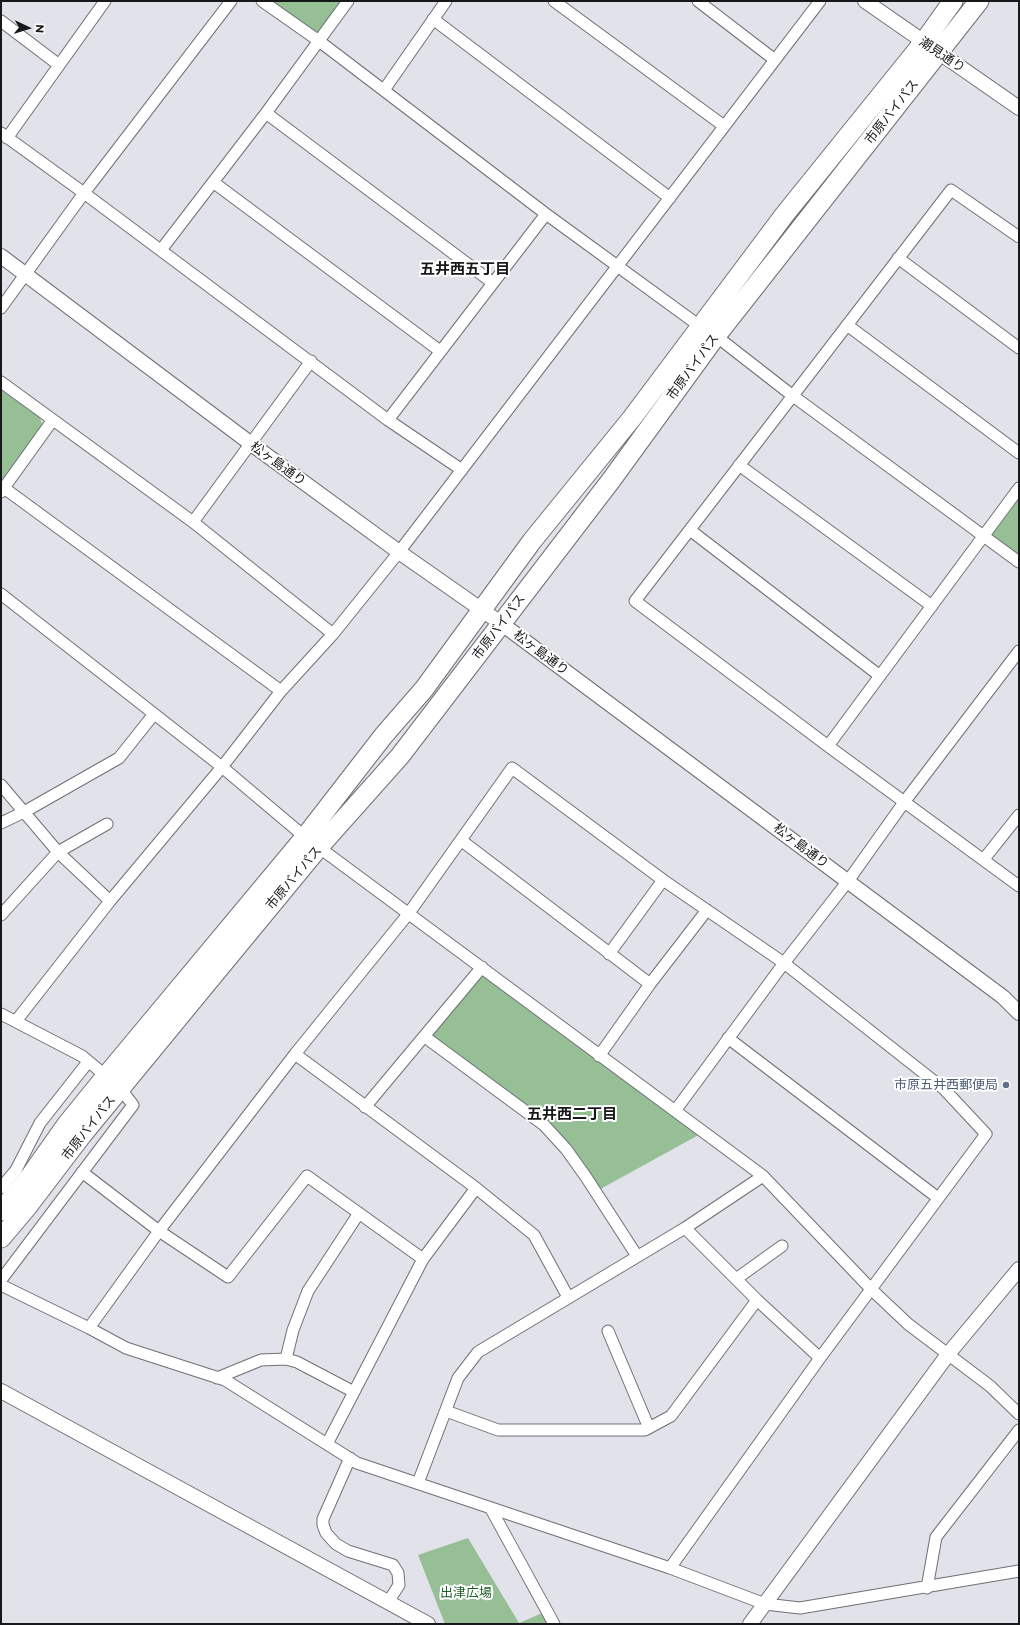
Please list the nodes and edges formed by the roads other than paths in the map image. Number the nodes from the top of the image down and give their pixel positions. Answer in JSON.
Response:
{"nodes":[{"id":1,"x":106,"y":1,"type":"edge"},
{"id":2,"x":231,"y":1,"type":"edge"},
{"id":3,"x":262,"y":1,"type":"edge"},
{"id":4,"x":348,"y":1,"type":"edge"},
{"id":5,"x":446,"y":1,"type":"edge"},
{"id":6,"x":554,"y":1,"type":"edge"},
{"id":7,"x":698,"y":1,"type":"edge"},
{"id":8,"x":820,"y":1,"type":"edge"},
{"id":9,"x":865,"y":1,"type":"edge"},
{"id":10,"x":953,"y":1,"type":"edge"},
{"id":11,"x":979,"y":1,"type":"edge"},
{"id":12,"x":433,"y":19,"type":"junction"},
{"id":13,"x":1,"y":21,"type":"edge"},
{"id":14,"x":319,"y":41,"type":"junction"},
{"id":15,"x":930,"y":48,"type":"junction"},
{"id":16,"x":776,"y":60,"type":"junction"},
{"id":17,"x":59,"y":65,"type":"junction"},
{"id":18,"x":384,"y":90,"type":"junction"},
{"id":19,"x":1019,"y":108,"type":"edge"},
{"id":20,"x":266,"y":113,"type":"junction"},
{"id":21,"x":724,"y":126,"type":"junction"},
{"id":22,"x":4,"y":136,"type":"edge"},
{"id":23,"x":214,"y":182,"type":"junction"},
{"id":24,"x":84,"y":193,"type":"junction"},
{"id":25,"x":670,"y":198,"type":"junction"},
{"id":26,"x":546,"y":214,"type":"junction"},
{"id":27,"x":1019,"y":237,"type":"edge"},
{"id":28,"x":161,"y":250,"type":"junction"},
{"id":29,"x":1,"y":256,"type":"edge"},
{"id":30,"x":898,"y":258,"type":"junction"},
{"id":31,"x":618,"y":266,"type":"junction"},
{"id":32,"x":26,"y":274,"type":"junction"},
{"id":33,"x":493,"y":283,"type":"junction"},
{"id":34,"x":1,"y":308,"type":"edge"},
{"id":35,"x":847,"y":325,"type":"junction"},
{"id":36,"x":709,"y":331,"type":"junction"},
{"id":37,"x":1019,"y":348,"type":"edge"},
{"id":38,"x":440,"y":351,"type":"junction"},
{"id":39,"x":311,"y":362,"type":"junction"},
{"id":40,"x":1,"y":382,"type":"edge"},
{"id":41,"x":793,"y":396,"type":"junction"},
{"id":42,"x":388,"y":420,"type":"junction"},
{"id":43,"x":52,"y":421,"type":"junction"},
{"id":44,"x":250,"y":443,"type":"junction"},
{"id":45,"x":1019,"y":453,"type":"edge"},
{"id":46,"x":740,"y":465,"type":"junction"},
{"id":47,"x":462,"y":470,"type":"junction"},
{"id":48,"x":1019,"y":488,"type":"edge"},
{"id":49,"x":2,"y":490,"type":"edge"},
{"id":50,"x":193,"y":522,"type":"junction"},
{"id":51,"x":690,"y":530,"type":"junction"},
{"id":52,"x":983,"y":536,"type":"junction"},
{"id":53,"x":399,"y":552,"type":"junction"},
{"id":54,"x":1019,"y":562,"type":"edge"},
{"id":55,"x":1,"y":594,"type":"edge"},
{"id":56,"x":932,"y":606,"type":"junction"},
{"id":57,"x":482,"y":610,"type":"junction"},
{"id":58,"x":502,"y":624,"type":"junction"},
{"id":59,"x":333,"y":634,"type":"junction"},
{"id":60,"x":1019,"y":651,"type":"edge"},
{"id":61,"x":880,"y":676,"type":"junction"},
{"id":62,"x":281,"y":691,"type":"junction"},
{"id":63,"x":154,"y":714,"type":"junction"},
{"id":64,"x":828,"y":746,"type":"junction"},
{"id":65,"x":222,"y":768,"type":"junction"},
{"id":66,"x":1,"y":784,"type":"edge"},
{"id":67,"x":904,"y":801,"type":"junction"},
{"id":68,"x":24,"y":812,"type":"junction"},
{"id":69,"x":1019,"y":815,"type":"edge"},
{"id":70,"x":1,"y":823,"type":"edge"},
{"id":71,"x":107,"y":824,"type":"dead end"},
{"id":72,"x":462,"y":841,"type":"junction"},
{"id":73,"x":312,"y":842,"type":"junction"},
{"id":74,"x":58,"y":852,"type":"junction"},
{"id":75,"x":984,"y":859,"type":"junction"},
{"id":76,"x":663,"y":880,"type":"junction"},
{"id":77,"x":848,"y":881,"type":"junction"},
{"id":78,"x":1019,"y":886,"type":"edge"},
{"id":79,"x":110,"y":901,"type":"junction"},
{"id":80,"x":707,"y":910,"type":"junction"},
{"id":81,"x":409,"y":913,"type":"junction"},
{"id":82,"x":1,"y":915,"type":"edge"},
{"id":83,"x":609,"y":954,"type":"junction"},
{"id":84,"x":784,"y":963,"type":"junction"},
{"id":85,"x":482,"y":967,"type":"junction"},
{"id":86,"x":650,"y":984,"type":"junction"},
{"id":87,"x":1019,"y":1013,"type":"edge"},
{"id":88,"x":1,"y":1014,"type":"edge"},
{"id":89,"x":16,"y":1021,"type":"junction"},
{"id":90,"x":425,"y":1037,"type":"junction"},
{"id":91,"x":728,"y":1038,"type":"junction"},
{"id":92,"x":295,"y":1054,"type":"junction"},
{"id":93,"x":599,"y":1056,"type":"junction"},
{"id":94,"x":88,"y":1062,"type":"junction"},
{"id":95,"x":106,"y":1076,"type":"junction"},
{"id":96,"x":120,"y":1088,"type":"junction"},
{"id":97,"x":365,"y":1107,"type":"junction"},
{"id":98,"x":675,"y":1111,"type":"junction"},
{"id":99,"x":82,"y":1172,"type":"junction"},
{"id":100,"x":764,"y":1176,"type":"junction"},
{"id":101,"x":1,"y":1188,"type":"edge"},
{"id":102,"x":476,"y":1188,"type":"junction"},
{"id":103,"x":938,"y":1198,"type":"junction"},
{"id":104,"x":1,"y":1211,"type":"edge"},
{"id":105,"x":359,"y":1213,"type":"junction"},
{"id":106,"x":685,"y":1228,"type":"junction"},
{"id":107,"x":159,"y":1231,"type":"junction"},
{"id":108,"x":1,"y":1238,"type":"edge"},
{"id":109,"x":782,"y":1246,"type":"dead end"},
{"id":110,"x":637,"y":1256,"type":"junction"},
{"id":111,"x":423,"y":1259,"type":"junction"},
{"id":112,"x":1019,"y":1269,"type":"edge"},
{"id":113,"x":736,"y":1279,"type":"junction"},
{"id":114,"x":1,"y":1280,"type":"edge"},
{"id":115,"x":1,"y":1285,"type":"edge"},
{"id":116,"x":871,"y":1289,"type":"junction"},
{"id":117,"x":568,"y":1297,"type":"junction"},
{"id":118,"x":757,"y":1300,"type":"junction"},
{"id":119,"x":89,"y":1328,"type":"junction"},
{"id":120,"x":608,"y":1332,"type":"dead end"},
{"id":121,"x":948,"y":1352,"type":"junction"},
{"id":122,"x":820,"y":1358,"type":"junction"},
{"id":123,"x":286,"y":1359,"type":"junction"},
{"id":124,"x":218,"y":1378,"type":"junction"},
{"id":125,"x":1,"y":1391,"type":"edge"},
{"id":126,"x":354,"y":1392,"type":"junction"},
{"id":127,"x":446,"y":1411,"type":"junction"},
{"id":128,"x":1019,"y":1414,"type":"edge"},
{"id":129,"x":649,"y":1428,"type":"junction"},
{"id":130,"x":1019,"y":1430,"type":"edge"},
{"id":131,"x":327,"y":1444,"type":"junction"},
{"id":132,"x":350,"y":1458,"type":"junction"},
{"id":133,"x":418,"y":1483,"type":"junction"},
{"id":134,"x":491,"y":1509,"type":"junction"},
{"id":135,"x":670,"y":1568,"type":"junction"},
{"id":136,"x":1019,"y":1571,"type":"edge"},
{"id":137,"x":927,"y":1588,"type":"junction"},
{"id":138,"x":388,"y":1602,"type":"junction"},
{"id":139,"x":765,"y":1604,"type":"junction"},
{"id":140,"x":428,"y":1624,"type":"edge"},
{"id":141,"x":554,"y":1624,"type":"edge"},
{"id":142,"x":750,"y":1624,"type":"edge"}],
"edges":[{"from":1,"to":17,"type":"street"},
{"from":2,"to":24,"type":"street"},
{"from":3,"to":14,"type":"street"},
{"from":4,"to":14,"type":"street"},
{"from":5,"to":12,"type":"street"},
{"from":6,"to":21,"type":"street"},
{"from":7,"to":16,"type":"street"},
{"from":8,"to":16,"type":"street"},
{"from":9,"to":15,"type":"street","name":"潮見通り"},
{"from":10,"to":15,"type":"highway","name":"市原バイパス"},
{"from":11,"to":15,"type":"highway","name":"市原バイパス"},
{"from":12,"to":18,"type":"street"},
{"from":12,"to":25,"type":"street"},
{"from":13,"to":17,"type":"street"},
{"from":14,"to":18,"type":"street"},
{"from":14,"to":20,"type":"street"},
{"from":15,"to":19,"type":"street","name":"潮見通り"},
{"from":15,"to":36,"type":"highway","name":"市原バイパス"},
{"from":16,"to":21,"type":"street"},
{"from":17,"to":22,"type":"street"},
{"from":18,"to":26,"type":"street"},
{"from":20,"to":23,"type":"street"},
{"from":20,"to":33,"type":"street"},
{"from":21,"to":25,"type":"street"},
{"from":22,"to":24,"type":"street"},
{"from":23,"to":28,"type":"street"},
{"from":23,"to":38,"type":"street"},
{"from":24,"to":28,"type":"street"},
{"from":24,"to":32,"type":"street"},
{"from":25,"to":31,"type":"street"},
{"from":26,"to":31,"type":"street"},
{"from":26,"to":33,"type":"street"},
{"from":27,"to":30,"type":"street"},
{"from":28,"to":39,"type":"street"},
{"from":29,"to":32,"type":"street","name":"松ヶ島通り"},
{"from":30,"to":35,"type":"street"},
{"from":30,"to":37,"type":"street"},
{"from":31,"to":36,"type":"street"},
{"from":31,"to":47,"type":"street"},
{"from":32,"to":34,"type":"street"},
{"from":32,"to":44,"type":"street","name":"松ヶ島通り"},
{"from":33,"to":38,"type":"street"},
{"from":35,"to":41,"type":"street"},
{"from":35,"to":45,"type":"street"},
{"from":36,"to":41,"type":"street"},
{"from":36,"to":57,"type":"highway","name":"市原バイパス"},
{"from":36,"to":58,"type":"highway","name":"市原バイパス"},
{"from":38,"to":42,"type":"street"},
{"from":39,"to":42,"type":"street"},
{"from":39,"to":44,"type":"street"},
{"from":40,"to":43,"type":"street"},
{"from":41,"to":46,"type":"street"},
{"from":41,"to":52,"type":"street"},
{"from":42,"to":47,"type":"street"},
{"from":43,"to":49,"type":"street"},
{"from":43,"to":50,"type":"street"},
{"from":44,"to":50,"type":"street"},
{"from":44,"to":53,"type":"street","name":"松ヶ島通り"},
{"from":46,"to":51,"type":"street"},
{"from":46,"to":56,"type":"street"},
{"from":47,"to":53,"type":"street"},
{"from":48,"to":52,"type":"street"},
{"from":49,"to":62,"type":"street"},
{"from":50,"to":59,"type":"street"},
{"from":51,"to":61,"type":"street"},
{"from":51,"to":64,"type":"street"},
{"from":52,"to":54,"type":"street"},
{"from":52,"to":56,"type":"street"},
{"from":53,"to":57,"type":"street","name":"松ヶ島通り"},
{"from":53,"to":59,"type":"street"},
{"from":55,"to":63,"type":"street"},
{"from":56,"to":61,"type":"street"},
{"from":57,"to":58,"type":"street","name":"松ヶ島通り"},
{"from":57,"to":73,"type":"highway","name":"市原バイパス"},
{"from":58,"to":73,"type":"highway","name":"市原バイパス"},
{"from":58,"to":77,"type":"street","name":"松ヶ島通り"},
{"from":59,"to":62,"type":"street"},
{"from":60,"to":67,"type":"street"},
{"from":61,"to":64,"type":"street"},
{"from":62,"to":65,"type":"street"},
{"from":63,"to":65,"type":"street"},
{"from":63,"to":68,"type":"street"},
{"from":64,"to":67,"type":"street"},
{"from":65,"to":73,"type":"street"},
{"from":65,"to":79,"type":"street"},
{"from":66,"to":68,"type":"street"},
{"from":67,"to":75,"type":"street"},
{"from":67,"to":77,"type":"street"},
{"from":68,"to":70,"type":"street"},
{"from":68,"to":74,"type":"street"},
{"from":69,"to":75,"type":"street"},
{"from":71,"to":74,"type":"street"},
{"from":72,"to":76,"type":"street"},
{"from":72,"to":81,"type":"street"},
{"from":72,"to":83,"type":"street"},
{"from":73,"to":81,"type":"street"},
{"from":73,"to":95,"type":"highway","name":"市原バイパス"},
{"from":73,"to":96,"type":"highway","name":"市原バイパス"},
{"from":74,"to":79,"type":"street"},
{"from":74,"to":82,"type":"street"},
{"from":75,"to":78,"type":"street"},
{"from":76,"to":80,"type":"street"},
{"from":76,"to":83,"type":"street"},
{"from":77,"to":84,"type":"street"},
{"from":77,"to":87,"type":"street","name":"松ヶ島通り"},
{"from":79,"to":89,"type":"street"},
{"from":80,"to":84,"type":"street"},
{"from":80,"to":86,"type":"street"},
{"from":81,"to":85,"type":"street"},
{"from":81,"to":92,"type":"street"},
{"from":83,"to":86,"type":"street"},
{"from":84,"to":91,"type":"street"},
{"from":84,"to":103,"type":"street"},
{"from":85,"to":90,"type":"street"},
{"from":85,"to":93,"type":"street"},
{"from":86,"to":93,"type":"street"},
{"from":88,"to":89,"type":"street"},
{"from":89,"to":94,"type":"street"},
{"from":90,"to":97,"type":"street"},
{"from":90,"to":110,"type":"street"},
{"from":91,"to":98,"type":"street"},
{"from":91,"to":103,"type":"street"},
{"from":92,"to":97,"type":"street"},
{"from":92,"to":107,"type":"street"},
{"from":93,"to":98,"type":"street"},
{"from":94,"to":95,"type":"street"},
{"from":94,"to":101,"type":"street"},
{"from":95,"to":104,"type":"highway","name":"市原バイパス"},
{"from":96,"to":99,"type":"street"},
{"from":96,"to":108,"type":"highway","name":"市原バイパス"},
{"from":97,"to":102,"type":"street"},
{"from":98,"to":100,"type":"street"},
{"from":99,"to":107,"type":"street"},
{"from":99,"to":114,"type":"street"},
{"from":100,"to":106,"type":"street"},
{"from":100,"to":116,"type":"street"},
{"from":102,"to":111,"type":"street"},
{"from":102,"to":117,"type":"street"},
{"from":103,"to":116,"type":"street"},
{"from":105,"to":107,"type":"street"},
{"from":105,"to":111,"type":"street"},
{"from":105,"to":123,"type":"street"},
{"from":106,"to":110,"type":"street"},
{"from":106,"to":113,"type":"street"},
{"from":107,"to":119,"type":"street"},
{"from":109,"to":113,"type":"street"},
{"from":110,"to":117,"type":"street"},
{"from":111,"to":126,"type":"street"},
{"from":112,"to":121,"type":"street"},
{"from":113,"to":118,"type":"street"},
{"from":115,"to":119,"type":"street"},
{"from":116,"to":121,"type":"street"},
{"from":116,"to":122,"type":"street"},
{"from":117,"to":127,"type":"street"},
{"from":118,"to":122,"type":"street"},
{"from":118,"to":129,"type":"street"},
{"from":119,"to":124,"type":"street"},
{"from":120,"to":129,"type":"street"},
{"from":121,"to":128,"type":"street"},
{"from":121,"to":139,"type":"street"},
{"from":122,"to":135,"type":"street"},
{"from":123,"to":124,"type":"street"},
{"from":123,"to":126,"type":"street"},
{"from":124,"to":131,"type":"street"},
{"from":125,"to":138,"type":"street"},
{"from":126,"to":131,"type":"street"},
{"from":127,"to":129,"type":"street"},
{"from":127,"to":133,"type":"street"},
{"from":130,"to":137,"type":"street"},
{"from":131,"to":132,"type":"street"},
{"from":132,"to":133,"type":"street"},
{"from":132,"to":138,"type":"street"},
{"from":133,"to":134,"type":"street"},
{"from":134,"to":135,"type":"street"},
{"from":134,"to":141,"type":"street"},
{"from":135,"to":139,"type":"street"},
{"from":136,"to":137,"type":"street"},
{"from":137,"to":139,"type":"street"},
{"from":138,"to":140,"type":"street"},
{"from":139,"to":142,"type":"street"}]}
